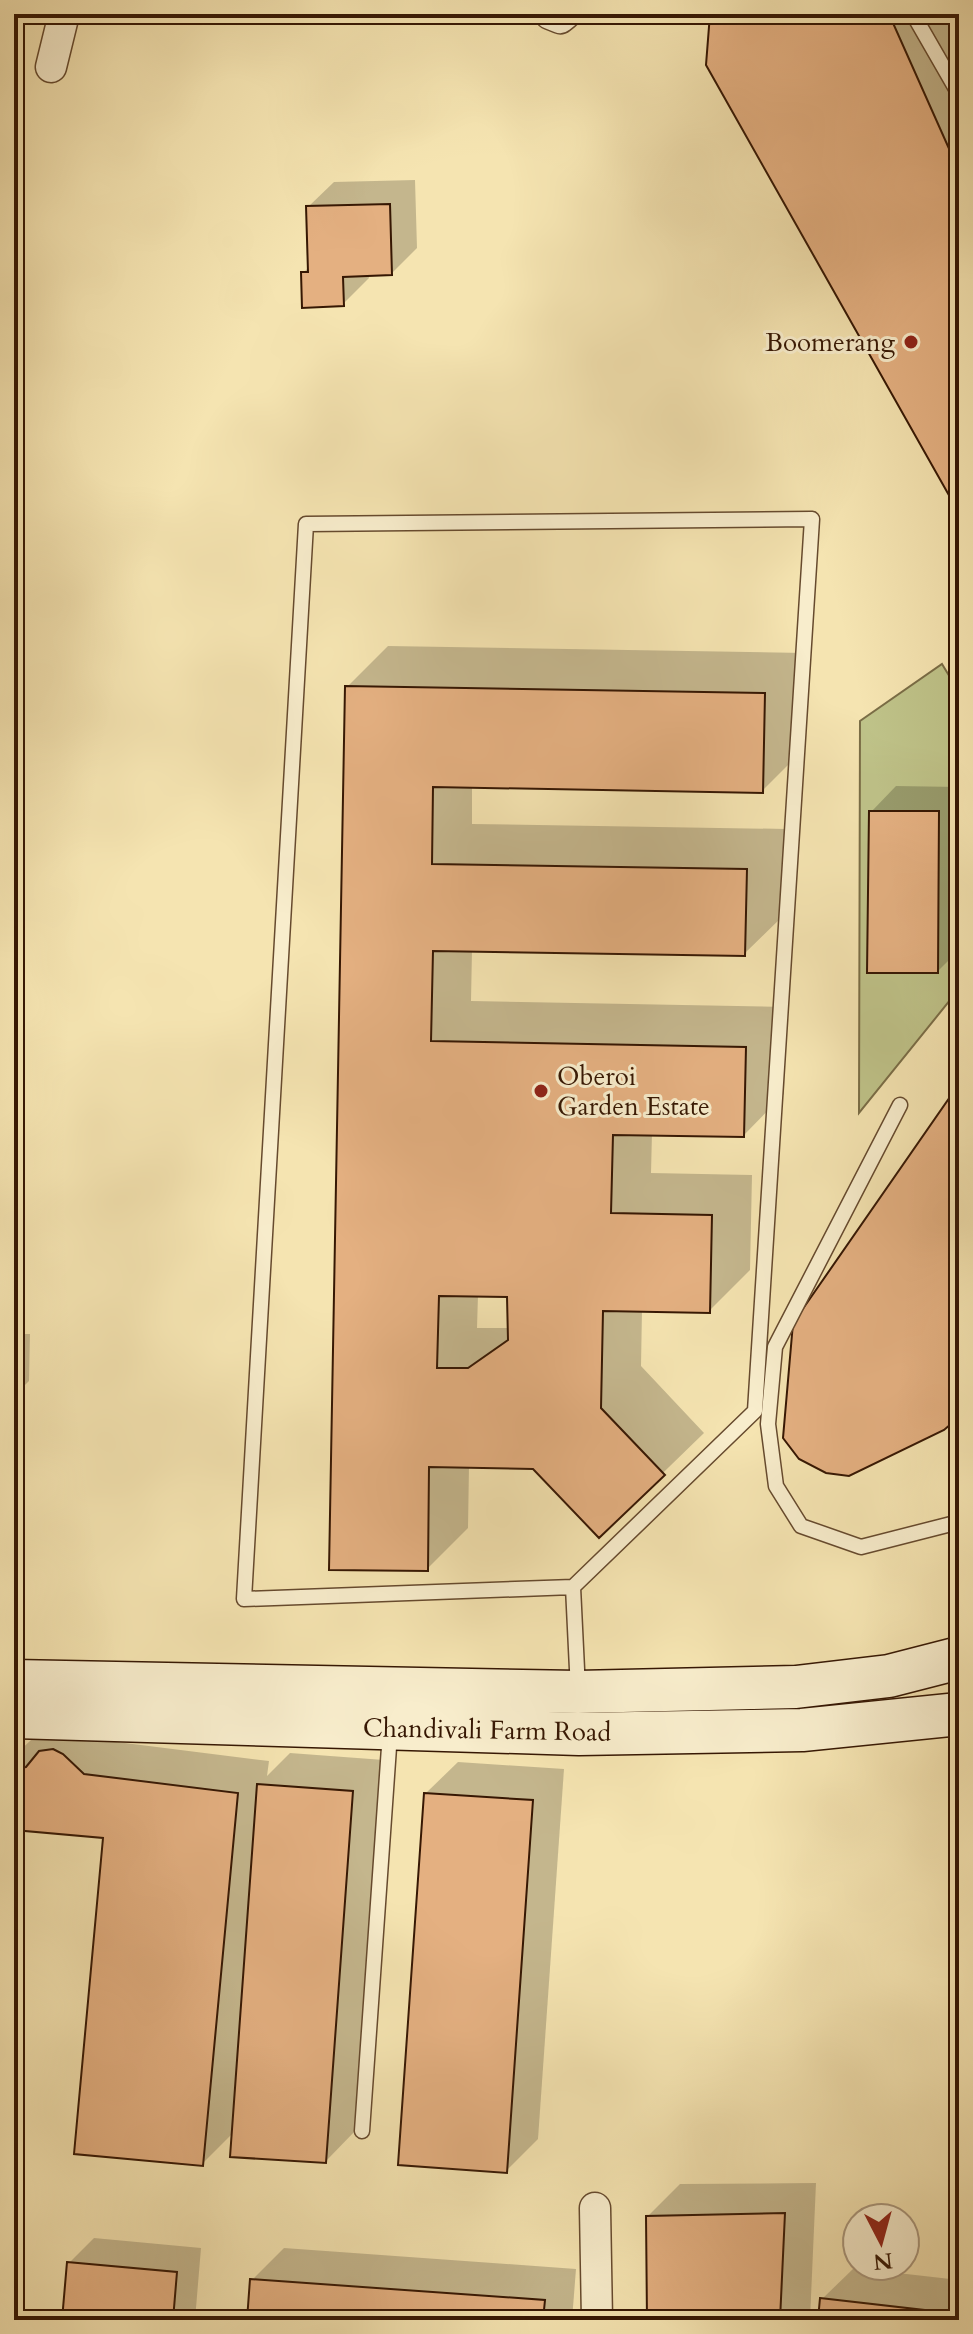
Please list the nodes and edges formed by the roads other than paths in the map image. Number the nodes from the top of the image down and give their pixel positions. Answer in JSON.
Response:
{"nodes":[{"id":1,"x":64,"y":14,"type":"edge"},
{"id":2,"x":550,"y":14,"type":"edge"},
{"id":3,"x":565,"y":14,"type":"edge"},
{"id":4,"x":913,"y":14,"type":"edge"},
{"id":5,"x":51,"y":67,"type":"dead end"},
{"id":6,"x":959,"y":94,"type":"edge"},
{"id":7,"x":900,"y":1105,"type":"dead end"},
{"id":8,"x":959,"y":1522,"type":"edge"},
{"id":9,"x":573,"y":1587,"type":"junction"},
{"id":10,"x":959,"y":1658,"type":"edge"},
{"id":11,"x":14,"y":1681,"type":"edge"},
{"id":12,"x":578,"y":1713,"type":"junction"},
{"id":13,"x":959,"y":1714,"type":"edge"},
{"id":14,"x":14,"y":1717,"type":"edge"},
{"id":15,"x":390,"y":1728,"type":"junction"},
{"id":16,"x":362,"y":2131,"type":"dead end"},
{"id":17,"x":595,"y":2208,"type":"dead end"},
{"id":18,"x":597,"y":2320,"type":"edge"}],
"edges":[{"from":1,"to":5,"type":"street"},
{"from":2,"to":3,"type":"street"},
{"from":4,"to":6,"type":"lane"},
{"from":7,"to":8,"type":"lane"},
{"from":9,"to":9,"type":"lane"},
{"from":9,"to":12,"type":"lane"},
{"from":10,"to":12,"type":"street"},
{"from":11,"to":12,"type":"street"},
{"from":12,"to":13,"type":"street","name":"Chandivali Farm Road"},
{"from":12,"to":15,"type":"street","name":"Chandivali Farm Road"},
{"from":14,"to":15,"type":"street","name":"Chandivali Farm Road"},
{"from":15,"to":16,"type":"lane"},
{"from":17,"to":18,"type":"street"}]}
